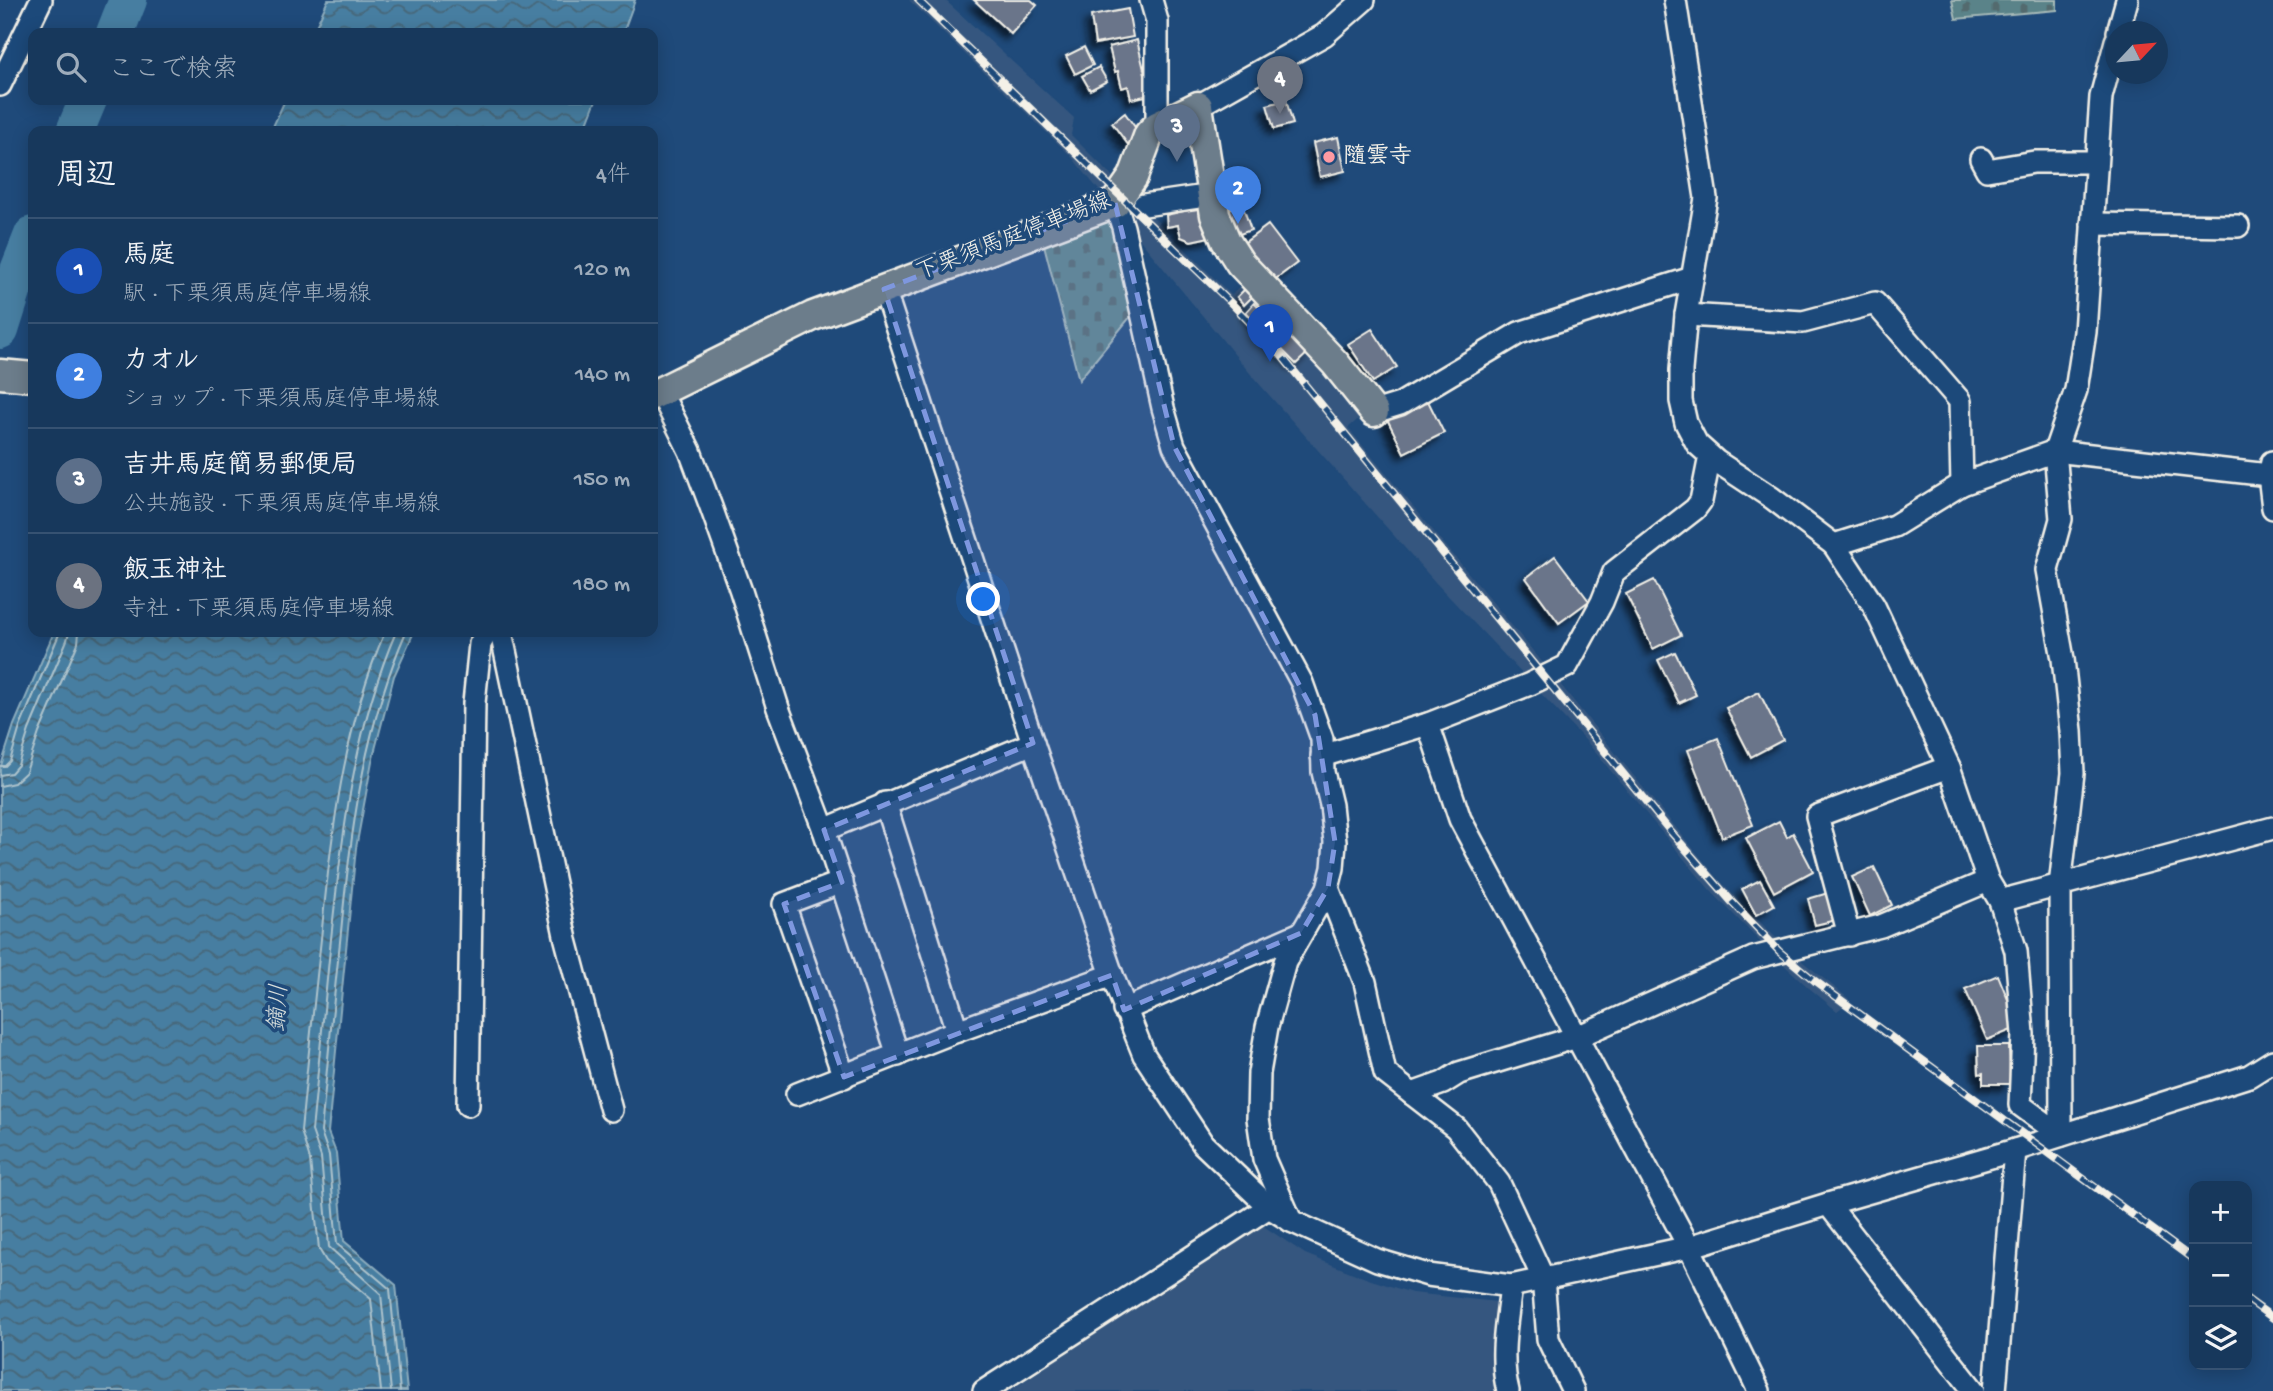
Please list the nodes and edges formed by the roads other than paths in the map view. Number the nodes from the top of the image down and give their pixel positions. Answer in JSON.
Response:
{"nodes":[{"id":1,"x":41,"y":0,"type":"edge"},
{"id":2,"x":1151,"y":0,"type":"edge"},
{"id":3,"x":1364,"y":0,"type":"edge"},
{"id":4,"x":1675,"y":0,"type":"edge"},
{"id":5,"x":2127,"y":0,"type":"edge"},
{"id":6,"x":2121,"y":21,"type":"edge"},
{"id":7,"x":2105,"y":82,"type":"edge"},
{"id":8,"x":0,"y":85,"type":"edge"},
{"id":9,"x":1198,"y":106,"type":"junction"},
{"id":10,"x":1157,"y":126,"type":"junction"},
{"id":11,"x":1980,"y":159,"type":"dead end"},
{"id":12,"x":2096,"y":162,"type":"junction"},
{"id":13,"x":1212,"y":195,"type":"junction"},
{"id":14,"x":1115,"y":203,"type":"junction"},
{"id":15,"x":1144,"y":205,"type":"dead end"},
{"id":16,"x":2092,"y":224,"type":"junction"},
{"id":17,"x":2238,"y":226,"type":"dead end"},
{"id":18,"x":1692,"y":278,"type":"junction"},
{"id":19,"x":884,"y":289,"type":"junction"},
{"id":20,"x":1686,"y":315,"type":"junction"},
{"id":21,"x":0,"y":374,"type":"edge"},
{"id":22,"x":28,"y":377,"type":"edge"},
{"id":23,"x":658,"y":393,"type":"edge"},
{"id":24,"x":658,"y":395,"type":"edge"},
{"id":25,"x":1374,"y":412,"type":"joint"},
{"id":26,"x":2055,"y":451,"type":"junction"},
{"id":27,"x":1710,"y":456,"type":"junction"},
{"id":28,"x":2272,"y":470,"type":"edge"},
{"id":29,"x":1962,"y":484,"type":"junction"},
{"id":30,"x":2273,"y":508,"type":"edge"},
{"id":31,"x":1834,"y":545,"type":"junction"},
{"id":32,"x":484,"y":637,"type":"edge"},
{"id":33,"x":502,"y":637,"type":"edge"},
{"id":34,"x":1428,"y":724,"type":"junction"},
{"id":35,"x":1033,"y":743,"type":"junction"},
{"id":36,"x":1322,"y":756,"type":"junction"},
{"id":37,"x":1949,"y":767,"type":"junction"},
{"id":38,"x":885,"y":803,"type":"junction"},
{"id":39,"x":2273,"y":828,"type":"edge"},
{"id":40,"x":824,"y":830,"type":"junction"},
{"id":41,"x":1988,"y":881,"type":"junction"},
{"id":42,"x":842,"y":882,"type":"junction"},
{"id":43,"x":2060,"y":886,"type":"junction"},
{"id":44,"x":1328,"y":888,"type":"junction"},
{"id":45,"x":2000,"y":901,"type":"junction"},
{"id":46,"x":1301,"y":933,"type":"junction"},
{"id":47,"x":1849,"y":935,"type":"junction"},
{"id":48,"x":1112,"y":975,"type":"junction"},
{"id":49,"x":1124,"y":1010,"type":"junction"},
{"id":50,"x":957,"y":1031,"type":"junction"},
{"id":51,"x":1577,"y":1037,"type":"junction"},
{"id":52,"x":898,"y":1055,"type":"junction"},
{"id":53,"x":2273,"y":1061,"type":"edge"},
{"id":54,"x":844,"y":1077,"type":"junction"},
{"id":55,"x":797,"y":1094,"type":"dead end"},
{"id":56,"x":1412,"y":1094,"type":"junction"},
{"id":57,"x":468,"y":1105,"type":"dead end"},
{"id":58,"x":611,"y":1110,"type":"dead end"},
{"id":59,"x":2061,"y":1135,"type":"junction"},
{"id":60,"x":2015,"y":1150,"type":"junction"},
{"id":61,"x":1828,"y":1204,"type":"junction"},
{"id":62,"x":1269,"y":1207,"type":"junction"},
{"id":63,"x":1291,"y":1221,"type":"junction"},
{"id":64,"x":1689,"y":1247,"type":"junction"},
{"id":65,"x":1543,"y":1278,"type":"junction"},
{"id":66,"x":1511,"y":1286,"type":"junction"},
{"id":67,"x":984,"y":1391,"type":"edge"},
{"id":68,"x":1508,"y":1391,"type":"edge"},
{"id":69,"x":1573,"y":1391,"type":"edge"},
{"id":70,"x":1759,"y":1391,"type":"edge"},
{"id":71,"x":1974,"y":1391,"type":"edge"},
{"id":72,"x":1995,"y":1391,"type":"edge"}],
"edges":[{"from":1,"to":8,"type":"street"},
{"from":2,"to":10,"type":"street"},
{"from":3,"to":9,"type":"street"},
{"from":4,"to":18,"type":"street"},
{"from":5,"to":6,"type":"street"},
{"from":7,"to":12,"type":"street"},
{"from":9,"to":10,"type":"main road"},
{"from":9,"to":13,"type":"main road"},
{"from":10,"to":14,"type":"main road","name":"下栗須馬庭停車場線"},
{"from":11,"to":12,"type":"street"},
{"from":12,"to":16,"type":"street"},
{"from":13,"to":15,"type":"street"},
{"from":13,"to":25,"type":"main road"},
{"from":14,"to":19,"type":"main road","name":"下栗須馬庭停車場線"},
{"from":14,"to":36,"type":"street"},
{"from":16,"to":17,"type":"street"},
{"from":16,"to":26,"type":"street"},
{"from":18,"to":20,"type":"street"},
{"from":18,"to":25,"type":"street"},
{"from":19,"to":23,"type":"main road","name":"下栗須馬庭停車場線"},
{"from":19,"to":35,"type":"street"},
{"from":20,"to":27,"type":"street"},
{"from":20,"to":29,"type":"street"},
{"from":21,"to":22,"type":"main road"},
{"from":24,"to":40,"type":"street"},
{"from":26,"to":28,"type":"street"},
{"from":26,"to":29,"type":"street"},
{"from":26,"to":43,"type":"street"},
{"from":27,"to":31,"type":"street"},
{"from":27,"to":34,"type":"street"},
{"from":28,"to":30,"type":"street"},
{"from":29,"to":31,"type":"street"},
{"from":31,"to":37,"type":"street"},
{"from":32,"to":57,"type":"street"},
{"from":33,"to":58,"type":"street"},
{"from":34,"to":36,"type":"street"},
{"from":34,"to":51,"type":"street"},
{"from":35,"to":38,"type":"street"},
{"from":35,"to":48,"type":"street"},
{"from":36,"to":44,"type":"street"},
{"from":37,"to":41,"type":"street"},
{"from":37,"to":47,"type":"street"},
{"from":38,"to":40,"type":"street"},
{"from":38,"to":50,"type":"street"},
{"from":39,"to":43,"type":"street"},
{"from":40,"to":42,"type":"street"},
{"from":41,"to":45,"type":"street"},
{"from":41,"to":47,"type":"street"},
{"from":42,"to":52,"type":"street"},
{"from":42,"to":54,"type":"street"},
{"from":43,"to":45,"type":"street"},
{"from":43,"to":59,"type":"street"},
{"from":44,"to":46,"type":"street"},
{"from":44,"to":56,"type":"street"},
{"from":45,"to":59,"type":"street"},
{"from":46,"to":49,"type":"street"},
{"from":46,"to":63,"type":"street"},
{"from":47,"to":51,"type":"street"},
{"from":48,"to":49,"type":"street"},
{"from":48,"to":50,"type":"street"},
{"from":49,"to":62,"type":"street"},
{"from":50,"to":52,"type":"street"},
{"from":51,"to":56,"type":"street"},
{"from":51,"to":64,"type":"street"},
{"from":52,"to":54,"type":"street"},
{"from":53,"to":59,"type":"street"},
{"from":54,"to":55,"type":"street"},
{"from":56,"to":65,"type":"street"},
{"from":59,"to":60,"type":"street"},
{"from":60,"to":61,"type":"street"},
{"from":60,"to":72,"type":"street"},
{"from":61,"to":64,"type":"street"},
{"from":61,"to":71,"type":"street"},
{"from":62,"to":63,"type":"street"},
{"from":62,"to":67,"type":"street"},
{"from":63,"to":66,"type":"street"},
{"from":64,"to":65,"type":"street"},
{"from":64,"to":70,"type":"street"},
{"from":65,"to":66,"type":"street"},
{"from":65,"to":69,"type":"street"},
{"from":66,"to":68,"type":"street"}]}
